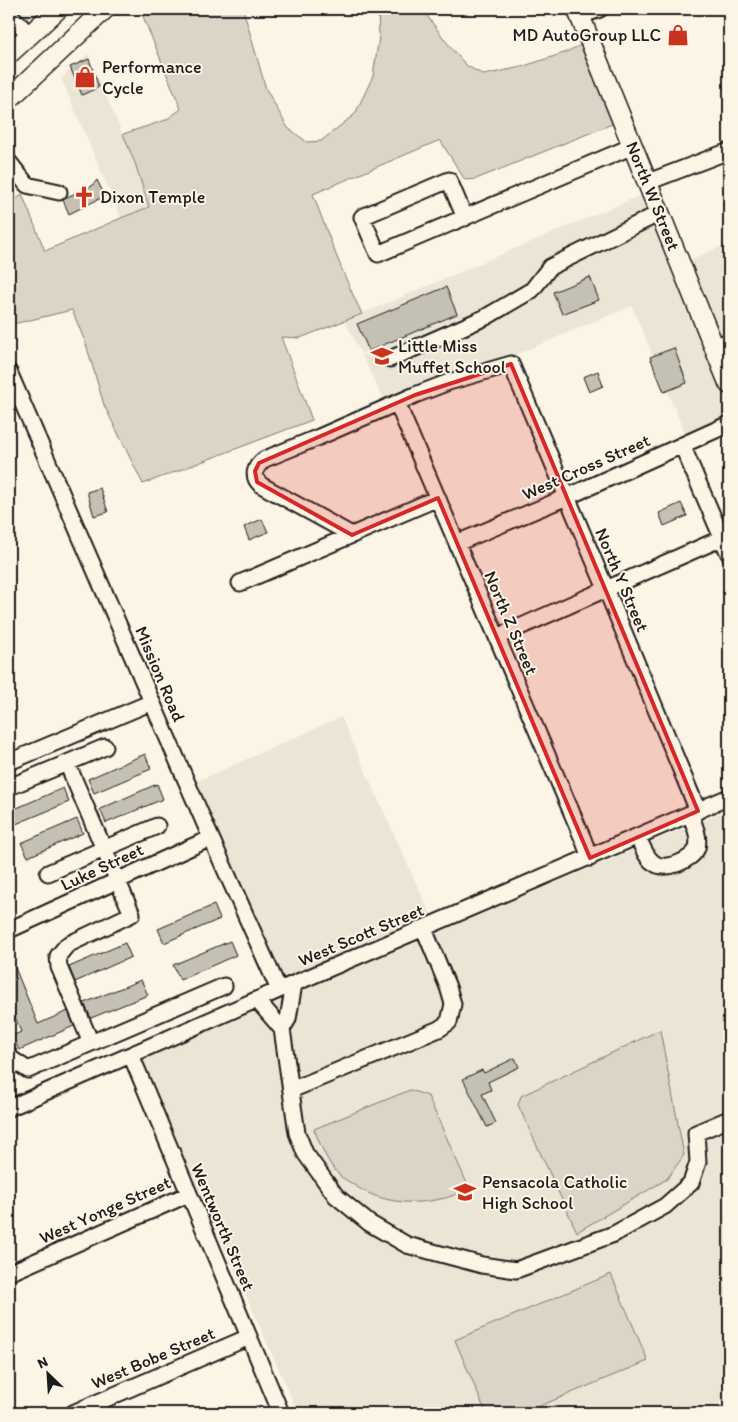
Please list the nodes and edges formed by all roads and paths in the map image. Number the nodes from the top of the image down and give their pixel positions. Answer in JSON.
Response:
{"nodes":[{"id":1,"x":58,"y":9,"type":"edge"},
{"id":2,"x":105,"y":9,"type":"edge"},
{"id":3,"x":600,"y":9,"type":"edge"},
{"id":4,"x":10,"y":11,"type":"edge"},
{"id":5,"x":578,"y":13,"type":"edge"},
{"id":6,"x":30,"y":35,"type":"junction"},
{"id":7,"x":9,"y":54,"type":"edge"},
{"id":8,"x":9,"y":99,"type":"edge"},
{"id":9,"x":633,"y":146,"type":"junction"},
{"id":10,"x":729,"y":151,"type":"edge"},
{"id":11,"x":9,"y":162,"type":"edge"},
{"id":12,"x":648,"y":182,"type":"junction"},
{"id":13,"x":60,"y":192,"type":"dead end"},
{"id":14,"x":660,"y":213,"type":"junction"},
{"id":15,"x":465,"y":218,"type":"junction"},
{"id":16,"x":722,"y":344,"type":"edge"},
{"id":17,"x":390,"y":359,"type":"dead end"},
{"id":18,"x":9,"y":372,"type":"edge"},
{"id":19,"x":729,"y":384,"type":"edge"},
{"id":20,"x":397,"y":403,"type":"junction"},
{"id":21,"x":729,"y":424,"type":"edge"},
{"id":22,"x":682,"y":445,"type":"junction"},
{"id":23,"x":567,"y":497,"type":"junction"},
{"id":24,"x":438,"y":498,"type":"junction"},
{"id":25,"x":352,"y":535,"type":"junction"},
{"id":26,"x":726,"y":537,"type":"edge"},
{"id":27,"x":457,"y":543,"type":"junction"},
{"id":28,"x":729,"y":554,"type":"edge"},
{"id":29,"x":240,"y":584,"type":"dead end"},
{"id":30,"x":606,"y":589,"type":"junction"},
{"id":31,"x":497,"y":637,"type":"junction"},
{"id":32,"x":152,"y":702,"type":"junction"},
{"id":33,"x":105,"y":747,"type":"dead end"},
{"id":34,"x":9,"y":762,"type":"edge"},
{"id":35,"x":67,"y":763,"type":"junction"},
{"id":36,"x":14,"y":785,"type":"dead end"},
{"id":37,"x":729,"y":797,"type":"edge"},
{"id":38,"x":694,"y":812,"type":"junction"},
{"id":39,"x":157,"y":826,"type":"dead end"},
{"id":40,"x":638,"y":837,"type":"junction"},
{"id":41,"x":210,"y":838,"type":"junction"},
{"id":42,"x":103,"y":849,"type":"junction"},
{"id":43,"x":590,"y":858,"type":"junction"},
{"id":44,"x":48,"y":873,"type":"dead end"},
{"id":45,"x":117,"y":880,"type":"junction"},
{"id":46,"x":424,"y":929,"type":"junction"},
{"id":47,"x":9,"y":930,"type":"edge"},
{"id":48,"x":294,"y":984,"type":"junction"},
{"id":49,"x":224,"y":986,"type":"dead end"},
{"id":50,"x":279,"y":990,"type":"junction"},
{"id":51,"x":257,"y":1000,"type":"junction"},
{"id":52,"x":282,"y":1029,"type":"junction"},
{"id":53,"x":91,"y":1043,"type":"junction"},
{"id":54,"x":9,"y":1055,"type":"edge"},
{"id":55,"x":131,"y":1055,"type":"junction"},
{"id":56,"x":291,"y":1090,"type":"junction"},
{"id":57,"x":9,"y":1108,"type":"edge"},
{"id":58,"x":729,"y":1119,"type":"edge"},
{"id":59,"x":189,"y":1194,"type":"junction"},
{"id":60,"x":9,"y":1273,"type":"edge"},
{"id":61,"x":249,"y":1337,"type":"junction"},
{"id":62,"x":73,"y":1413,"type":"edge"},
{"id":63,"x":281,"y":1413,"type":"edge"}],
"edges":[{"from":1,"to":6,"type":"main road"},
{"from":2,"to":8,"type":"main road"},
{"from":3,"to":5,"type":"street"},
{"from":4,"to":6,"type":"street"},
{"from":5,"to":9,"type":"main road","name":"North W Street"},
{"from":6,"to":7,"type":"main road"},
{"from":9,"to":12,"type":"main road","name":"North W Street"},
{"from":9,"to":15,"type":"street"},
{"from":10,"to":12,"type":"street"},
{"from":11,"to":13,"type":"street"},
{"from":12,"to":14,"type":"main road","name":"North W Street"},
{"from":14,"to":16,"type":"main road","name":"North W Street"},
{"from":14,"to":17,"type":"street"},
{"from":15,"to":15,"type":"street"},
{"from":16,"to":19,"type":"main road","name":"North W Street"},
{"from":18,"to":32,"type":"street","name":"Mission Road"},
{"from":20,"to":23,"type":"street","name":"North Y Street"},
{"from":20,"to":24,"type":"street","name":"North Z Street"},
{"from":20,"to":25,"type":"street"},
{"from":21,"to":22,"type":"street","name":"West Cross Street"},
{"from":22,"to":23,"type":"street","name":"West Cross Street"},
{"from":22,"to":26,"type":"street"},
{"from":23,"to":27,"type":"street","name":"West Cross Street"},
{"from":23,"to":30,"type":"street","name":"North Y Street"},
{"from":24,"to":25,"type":"street"},
{"from":24,"to":27,"type":"street","name":"North Z Street"},
{"from":25,"to":29,"type":"street"},
{"from":26,"to":28,"type":"street"},
{"from":26,"to":30,"type":"street"},
{"from":27,"to":31,"type":"street","name":"North Z Street"},
{"from":30,"to":31,"type":"street"},
{"from":30,"to":38,"type":"street","name":"North Y Street"},
{"from":31,"to":43,"type":"street","name":"North Z Street"},
{"from":32,"to":34,"type":"street"},
{"from":32,"to":41,"type":"street","name":"Mission Road"},
{"from":33,"to":35,"type":"street"},
{"from":35,"to":36,"type":"street"},
{"from":35,"to":42,"type":"street"},
{"from":37,"to":38,"type":"street","name":"West Scott Street"},
{"from":38,"to":40,"type":"street","name":"West Scott Street"},
{"from":38,"to":40,"type":"street","name":"North Y Street"},
{"from":39,"to":42,"type":"street"},
{"from":40,"to":43,"type":"street","name":"West Scott Street"},
{"from":41,"to":45,"type":"street","name":"Luke Street"},
{"from":41,"to":50,"type":"street","name":"Mission Road"},
{"from":42,"to":44,"type":"street"},
{"from":42,"to":45,"type":"street"},
{"from":43,"to":46,"type":"street","name":"West Scott Street"},
{"from":45,"to":47,"type":"street","name":"Luke Street"},
{"from":45,"to":53,"type":"street"},
{"from":46,"to":48,"type":"street","name":"West Scott Street"},
{"from":46,"to":56,"type":"street"},
{"from":48,"to":50,"type":"street","name":"West Scott Street"},
{"from":48,"to":52,"type":"street"},
{"from":49,"to":53,"type":"street"},
{"from":50,"to":51,"type":"street","name":"West Scott Street"},
{"from":51,"to":52,"type":"street"},
{"from":51,"to":55,"type":"street","name":"West Scott Street"},
{"from":52,"to":56,"type":"street"},
{"from":53,"to":54,"type":"street"},
{"from":55,"to":57,"type":"street","name":"West Scott Street"},
{"from":55,"to":59,"type":"street","name":"Wentworth Street"},
{"from":56,"to":58,"type":"street"},
{"from":59,"to":60,"type":"street","name":"West Yonge Street"},
{"from":59,"to":61,"type":"street","name":"Wentworth Street"},
{"from":61,"to":62,"type":"street","name":"West Bobe Street"},
{"from":61,"to":63,"type":"street","name":"Wentworth Street"}]}
